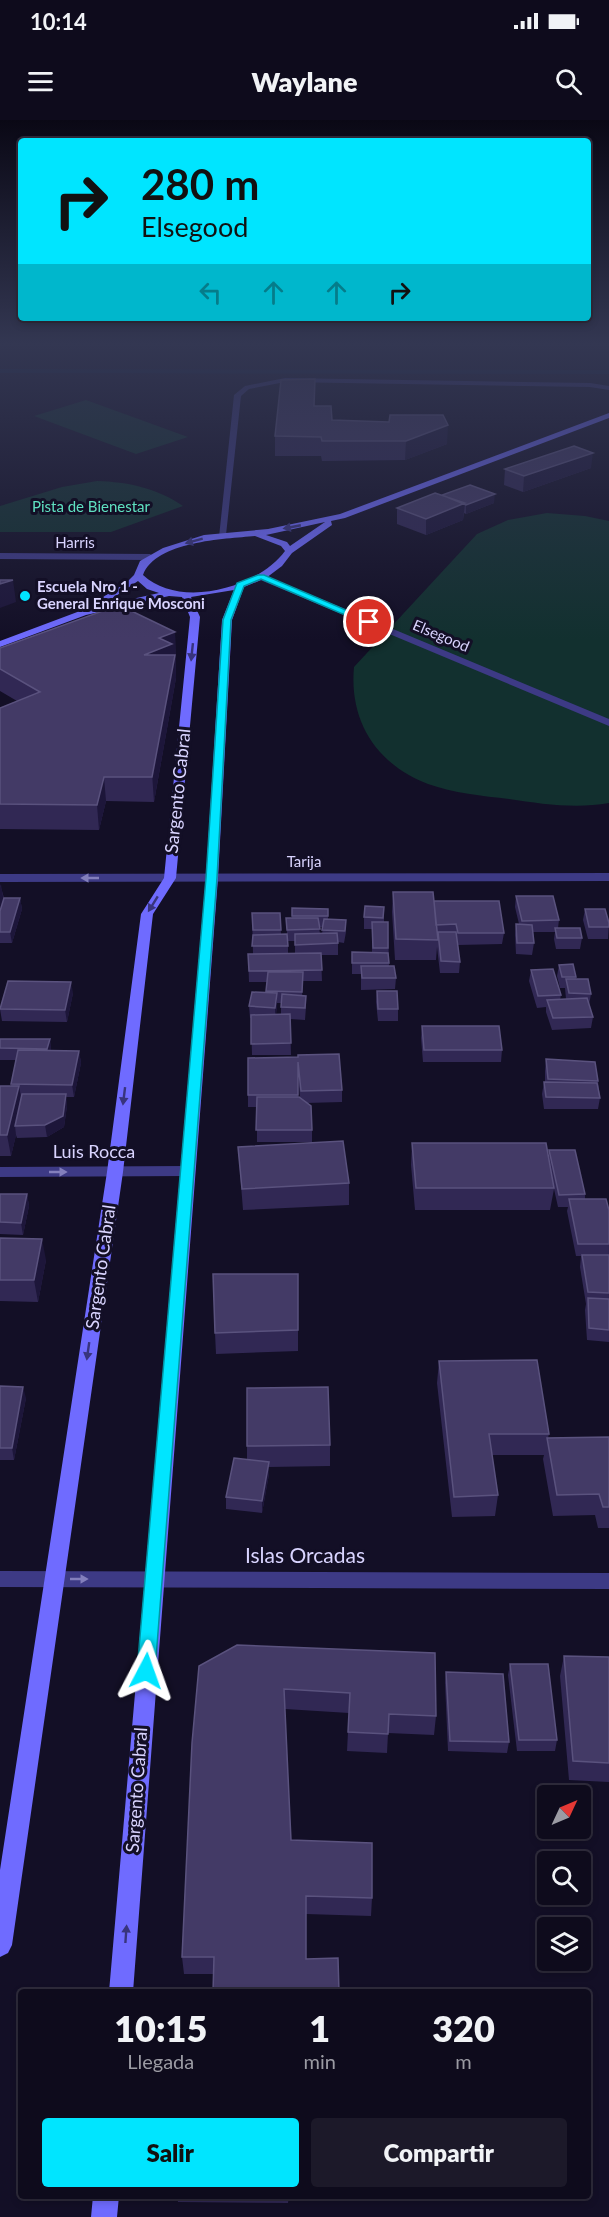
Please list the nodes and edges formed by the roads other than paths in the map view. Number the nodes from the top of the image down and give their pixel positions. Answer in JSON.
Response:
{"nodes":[{"id":1,"x":232,"y":444,"type":"edge"},
{"id":2,"x":533,"y":444,"type":"edge"},
{"id":3,"x":342,"y":516,"type":"junction"},
{"id":4,"x":241,"y":534,"type":"junction"},
{"id":5,"x":222,"y":536,"type":"junction"},
{"id":6,"x":289,"y":551,"type":"junction"},
{"id":7,"x":0,"y":556,"type":"edge"},
{"id":8,"x":150,"y":557,"type":"junction"},
{"id":9,"x":138,"y":576,"type":"junction"},
{"id":10,"x":261,"y":576,"type":"junction"},
{"id":11,"x":240,"y":585,"type":"junction"},
{"id":12,"x":178,"y":594,"type":"junction"},
{"id":13,"x":83,"y":613,"type":"junction"},
{"id":14,"x":0,"y":644,"type":"edge"},
{"id":15,"x":609,"y":723,"type":"edge"},
{"id":16,"x":0,"y":878,"type":"edge"},
{"id":17,"x":170,"y":878,"type":"junction"},
{"id":18,"x":212,"y":878,"type":"junction"},
{"id":19,"x":609,"y":878,"type":"edge"},
{"id":20,"x":0,"y":1172,"type":"edge"},
{"id":21,"x":115,"y":1172,"type":"junction"},
{"id":22,"x":187,"y":1172,"type":"junction"},
{"id":23,"x":0,"y":1579,"type":"edge"},
{"id":24,"x":54,"y":1579,"type":"junction"},
{"id":25,"x":153,"y":1579,"type":"junction"},
{"id":26,"x":609,"y":1581,"type":"edge"},
{"id":27,"x":0,"y":1945,"type":"edge"},
{"id":28,"x":122,"y":1989,"type":"edge"},
{"id":29,"x":106,"y":2199,"type":"edge"},
{"id":30,"x":104,"y":2217,"type":"edge"}],
"edges":[{"from":1,"to":5,"type":"street"},
{"from":2,"to":3,"type":"street"},
{"from":3,"to":4,"type":"street","one_way":true},
{"from":3,"to":6,"type":"street"},
{"from":4,"to":5,"type":"street"},
{"from":4,"to":6,"type":"street"},
{"from":5,"to":8,"type":"street","one_way":true},
{"from":6,"to":10,"type":"street"},
{"from":7,"to":8,"type":"street","name":"Harris"},
{"from":8,"to":9,"type":"street"},
{"from":9,"to":12,"type":"street"},
{"from":9,"to":13,"type":"street"},
{"from":10,"to":11,"type":"street"},
{"from":10,"to":15,"type":"street","name":"Elsegood"},
{"from":11,"to":12,"type":"street"},
{"from":11,"to":18,"type":"street","name":"Sargento Cabral"},
{"from":12,"to":13,"type":"street"},
{"from":12,"to":17,"type":"street","name":"Sargento Cabral","one_way":true},
{"from":13,"to":14,"type":"street"},
{"from":17,"to":16,"type":"street","name":"Tarija","one_way":true},
{"from":17,"to":18,"type":"street","name":"Tarija"},
{"from":17,"to":21,"type":"street","name":"Sargento Cabral","one_way":true},
{"from":18,"to":19,"type":"street","name":"Tarija"},
{"from":18,"to":22,"type":"street","name":"Sargento Cabral"},
{"from":20,"to":21,"type":"street","name":"Luis Rocca","one_way":true},
{"from":21,"to":22,"type":"street","name":"Luis Rocca"},
{"from":21,"to":24,"type":"street","name":"Sargento Cabral","one_way":true},
{"from":22,"to":25,"type":"street","name":"Sargento Cabral"},
{"from":23,"to":24,"type":"street","name":"Islas Orcadas"},
{"from":24,"to":25,"type":"street","name":"Islas Orcadas","one_way":true},
{"from":24,"to":27,"type":"street","name":"Sargento Cabral"},
{"from":25,"to":26,"type":"street","name":"Islas Orcadas"},
{"from":28,"to":25,"type":"street","name":"Sargento Cabral","one_way":true},
{"from":29,"to":30,"type":"street"}]}
